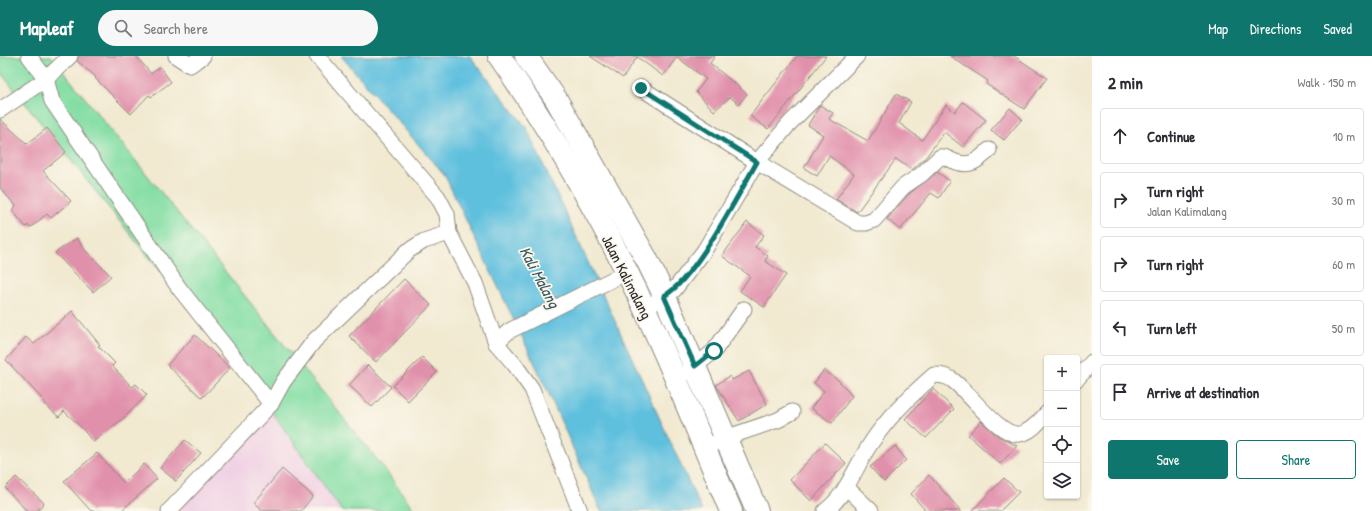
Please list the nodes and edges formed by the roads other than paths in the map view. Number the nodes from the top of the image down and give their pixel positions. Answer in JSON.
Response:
{"nodes":[{"id":1,"x":29,"y":56,"type":"edge"},
{"id":2,"x":70,"y":56,"type":"edge"},
{"id":3,"x":176,"y":56,"type":"edge"},
{"id":4,"x":203,"y":56,"type":"edge"},
{"id":5,"x":317,"y":56,"type":"edge"},
{"id":6,"x":499,"y":56,"type":"edge"},
{"id":7,"x":526,"y":56,"type":"edge"},
{"id":8,"x":857,"y":56,"type":"edge"},
{"id":9,"x":46,"y":79,"type":"junction"},
{"id":10,"x":641,"y":88,"type":"dead end"},
{"id":11,"x":0,"y":110,"type":"edge"},
{"id":12,"x":989,"y":150,"type":"dead end"},
{"id":13,"x":757,"y":162,"type":"junction"},
{"id":14,"x":449,"y":232,"type":"junction"},
{"id":15,"x":627,"y":272,"type":"junction"},
{"id":16,"x":664,"y":296,"type":"junction"},
{"id":17,"x":644,"y":309,"type":"junction"},
{"id":18,"x":744,"y":309,"type":"dead end"},
{"id":19,"x":496,"y":343,"type":"junction"},
{"id":20,"x":1092,"y":362,"type":"edge"},
{"id":21,"x":695,"y":366,"type":"junction"},
{"id":22,"x":1080,"y":376,"type":"edge"},
{"id":23,"x":677,"y":382,"type":"junction"},
{"id":24,"x":271,"y":404,"type":"junction"},
{"id":25,"x":792,"y":412,"type":"dead end"},
{"id":26,"x":1044,"y":416,"type":"edge"},
{"id":27,"x":725,"y":438,"type":"junction"},
{"id":28,"x":704,"y":449,"type":"junction"},
{"id":29,"x":846,"y":487,"type":"junction"},
{"id":30,"x":169,"y":511,"type":"edge"},
{"id":31,"x":580,"y":511,"type":"edge"},
{"id":32,"x":731,"y":511,"type":"edge"},
{"id":33,"x":757,"y":511,"type":"edge"},
{"id":34,"x":825,"y":511,"type":"edge"},
{"id":35,"x":871,"y":511,"type":"edge"}],
"edges":[{"from":1,"to":9,"type":"street"},
{"from":2,"to":9,"type":"street"},
{"from":3,"to":4,"type":"street"},
{"from":5,"to":14,"type":"street"},
{"from":6,"to":15,"type":"main road","name":"Jalan Kalimalang"},
{"from":7,"to":16,"type":"main road","name":"Jalan Kalimalang"},
{"from":8,"to":13,"type":"street"},
{"from":9,"to":11,"type":"street"},
{"from":9,"to":24,"type":"street"},
{"from":10,"to":13,"type":"street"},
{"from":12,"to":13,"type":"street"},
{"from":13,"to":16,"type":"street"},
{"from":14,"to":19,"type":"street"},
{"from":14,"to":24,"type":"street"},
{"from":15,"to":17,"type":"main road","name":"Jalan Kalimalang"},
{"from":15,"to":19,"type":"street"},
{"from":16,"to":17,"type":"street"},
{"from":16,"to":21,"type":"main road","name":"Jalan Kalimalang"},
{"from":17,"to":23,"type":"main road","name":"Jalan Kalimalang"},
{"from":18,"to":21,"type":"street"},
{"from":19,"to":31,"type":"street"},
{"from":20,"to":22,"type":"street"},
{"from":21,"to":23,"type":"street"},
{"from":21,"to":27,"type":"main road","name":"Jalan Kalimalang"},
{"from":23,"to":28,"type":"main road","name":"Jalan Kalimalang"},
{"from":24,"to":30,"type":"street"},
{"from":25,"to":27,"type":"street"},
{"from":26,"to":29,"type":"street"},
{"from":27,"to":28,"type":"street"},
{"from":27,"to":33,"type":"main road","name":"Jalan Kalimalang"},
{"from":28,"to":32,"type":"main road","name":"Jalan Kalimalang"},
{"from":29,"to":34,"type":"street"},
{"from":29,"to":35,"type":"street"}]}
